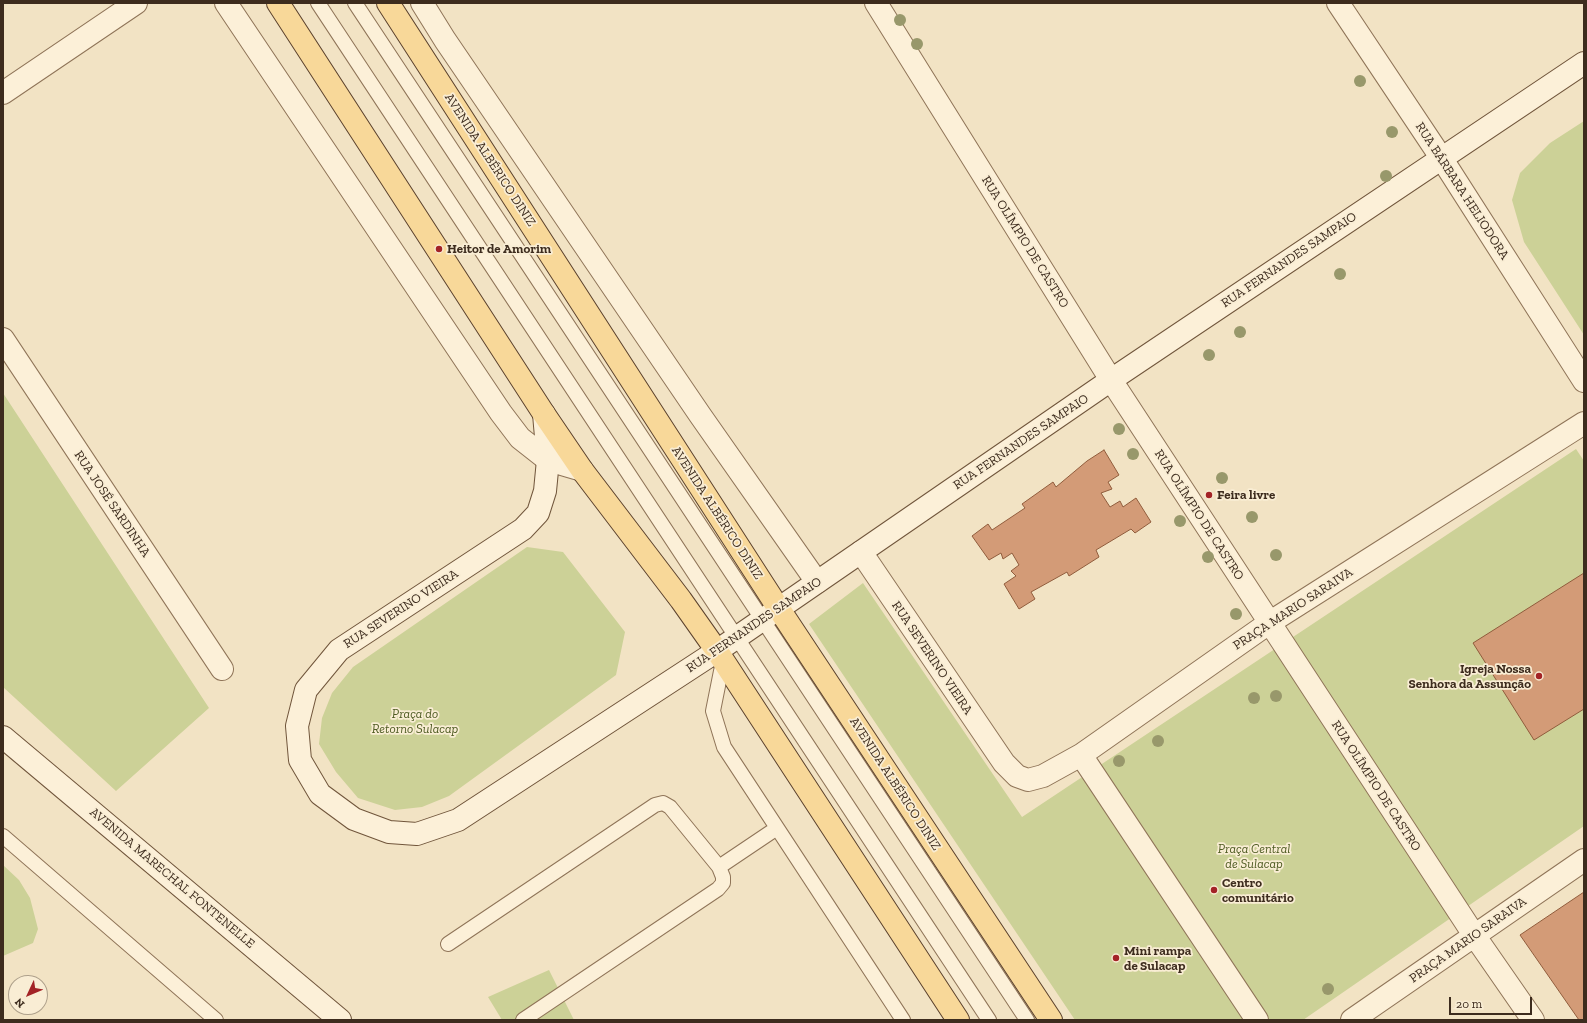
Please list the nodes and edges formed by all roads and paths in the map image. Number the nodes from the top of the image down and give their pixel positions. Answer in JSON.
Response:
{"nodes":[{"id":1,"x":136,"y":3,"type":"edge"},
{"id":2,"x":226,"y":3,"type":"edge"},
{"id":3,"x":278,"y":3,"type":"edge"},
{"id":4,"x":318,"y":3,"type":"edge"},
{"id":5,"x":355,"y":3,"type":"edge"},
{"id":6,"x":388,"y":3,"type":"edge"},
{"id":7,"x":422,"y":3,"type":"edge"},
{"id":8,"x":876,"y":3,"type":"edge"},
{"id":9,"x":1338,"y":3,"type":"edge"},
{"id":10,"x":1584,"y":63,"type":"edge"},
{"id":11,"x":3,"y":93,"type":"edge"},
{"id":12,"x":1442,"y":158,"type":"junction"},
{"id":13,"x":3,"y":339,"type":"edge"},
{"id":14,"x":1111,"y":380,"type":"junction"},
{"id":15,"x":1584,"y":381,"type":"edge"},
{"id":16,"x":544,"y":414,"type":"junction"},
{"id":17,"x":1584,"y":423,"type":"edge"},
{"id":18,"x":548,"y":460,"type":"junction"},
{"id":19,"x":582,"y":470,"type":"junction"},
{"id":20,"x":861,"y":552,"type":"junction"},
{"id":21,"x":816,"y":582,"type":"junction"},
{"id":22,"x":770,"y":614,"type":"junction"},
{"id":23,"x":1269,"y":623,"type":"junction"},
{"id":24,"x":736,"y":638,"type":"junction"},
{"id":25,"x":720,"y":656,"type":"junction"},
{"id":26,"x":222,"y":669,"type":"dead end"},
{"id":27,"x":3,"y":737,"type":"edge"},
{"id":28,"x":1081,"y":755,"type":"junction"},
{"id":29,"x":1004,"y":763,"type":"joint"},
{"id":30,"x":458,"y":820,"type":"joint"},
{"id":31,"x":777,"y":828,"type":"junction"},
{"id":32,"x":3,"y":836,"type":"edge"},
{"id":33,"x":1584,"y":860,"type":"edge"},
{"id":34,"x":719,"y":867,"type":"junction"},
{"id":35,"x":1474,"y":935,"type":"junction"},
{"id":36,"x":448,"y":944,"type":"dead end"},
{"id":37,"x":216,"y":1020,"type":"edge"},
{"id":38,"x":340,"y":1020,"type":"edge"},
{"id":39,"x":523,"y":1020,"type":"edge"},
{"id":40,"x":903,"y":1020,"type":"edge"},
{"id":41,"x":958,"y":1020,"type":"edge"},
{"id":42,"x":989,"y":1020,"type":"edge"},
{"id":43,"x":1027,"y":1020,"type":"edge"},
{"id":44,"x":1051,"y":1020,"type":"edge"},
{"id":45,"x":1257,"y":1020,"type":"edge"},
{"id":46,"x":1352,"y":1020,"type":"edge"},
{"id":47,"x":1533,"y":1020,"type":"edge"}],
"edges":[{"from":1,"to":11,"type":"street"},
{"from":2,"to":18,"type":"street"},
{"from":3,"to":16,"type":"main road"},
{"from":4,"to":24,"type":"lane"},
{"from":5,"to":22,"type":"lane"},
{"from":6,"to":22,"type":"main road","name":"AVENIDA ALBÉRICO DINIZ"},
{"from":7,"to":21,"type":"street"},
{"from":8,"to":14,"type":"street","name":"RUA OLÍMPIO DE CASTRO"},
{"from":9,"to":12,"type":"street","name":"RUA BÁRBARA HELIODORA"},
{"from":10,"to":12,"type":"street","name":"RUA FERNANDES SAMPAIO"},
{"from":12,"to":14,"type":"street","name":"RUA FERNANDES SAMPAIO"},
{"from":12,"to":15,"type":"street","name":"RUA BÁRBARA HELIODORA"},
{"from":13,"to":26,"type":"street","name":"RUA JOSÉ SARDINHA"},
{"from":14,"to":20,"type":"street","name":"RUA FERNANDES SAMPAIO"},
{"from":14,"to":23,"type":"street","name":"RUA OLÍMPIO DE CASTRO"},
{"from":16,"to":18,"type":"street","name":"RUA SEVERINO VIEIRA"},
{"from":16,"to":19,"type":"main road"},
{"from":17,"to":23,"type":"street","name":"PRAÇA MARIO SARAIVA"},
{"from":18,"to":19,"type":"street"},
{"from":18,"to":30,"type":"street","name":"RUA SEVERINO VIEIRA"},
{"from":19,"to":25,"type":"main road"},
{"from":20,"to":21,"type":"street","name":"RUA FERNANDES SAMPAIO"},
{"from":20,"to":29,"type":"street","name":"RUA SEVERINO VIEIRA"},
{"from":21,"to":22,"type":"street","name":"RUA FERNANDES SAMPAIO"},
{"from":22,"to":24,"type":"street","name":"RUA FERNANDES SAMPAIO"},
{"from":22,"to":43,"type":"lane"},
{"from":22,"to":44,"type":"main road","name":"AVENIDA ALBÉRICO DINIZ"},
{"from":23,"to":28,"type":"street","name":"PRAÇA MARIO SARAIVA"},
{"from":23,"to":35,"type":"street","name":"RUA OLÍMPIO DE CASTRO"},
{"from":24,"to":25,"type":"street","name":"RUA FERNANDES SAMPAIO"},
{"from":24,"to":42,"type":"lane"},
{"from":25,"to":30,"type":"street","name":"RUA FERNANDES SAMPAIO"},
{"from":25,"to":31,"type":"lane"},
{"from":25,"to":41,"type":"main road"},
{"from":27,"to":38,"type":"street","name":"AVENIDA MARECHAL FONTENELLE"},
{"from":28,"to":29,"type":"street","name":"PRAÇA MARIO SARAIVA"},
{"from":28,"to":45,"type":"street"},
{"from":31,"to":34,"type":"lane"},
{"from":31,"to":40,"type":"lane"},
{"from":32,"to":37,"type":"lane"},
{"from":33,"to":35,"type":"street","name":"PRAÇA MARIO SARAIVA"},
{"from":34,"to":36,"type":"lane"},
{"from":34,"to":39,"type":"lane"},
{"from":35,"to":46,"type":"street","name":"PRAÇA MARIO SARAIVA"},
{"from":35,"to":47,"type":"street","name":"RUA OLÍMPIO DE CASTRO"}]}
